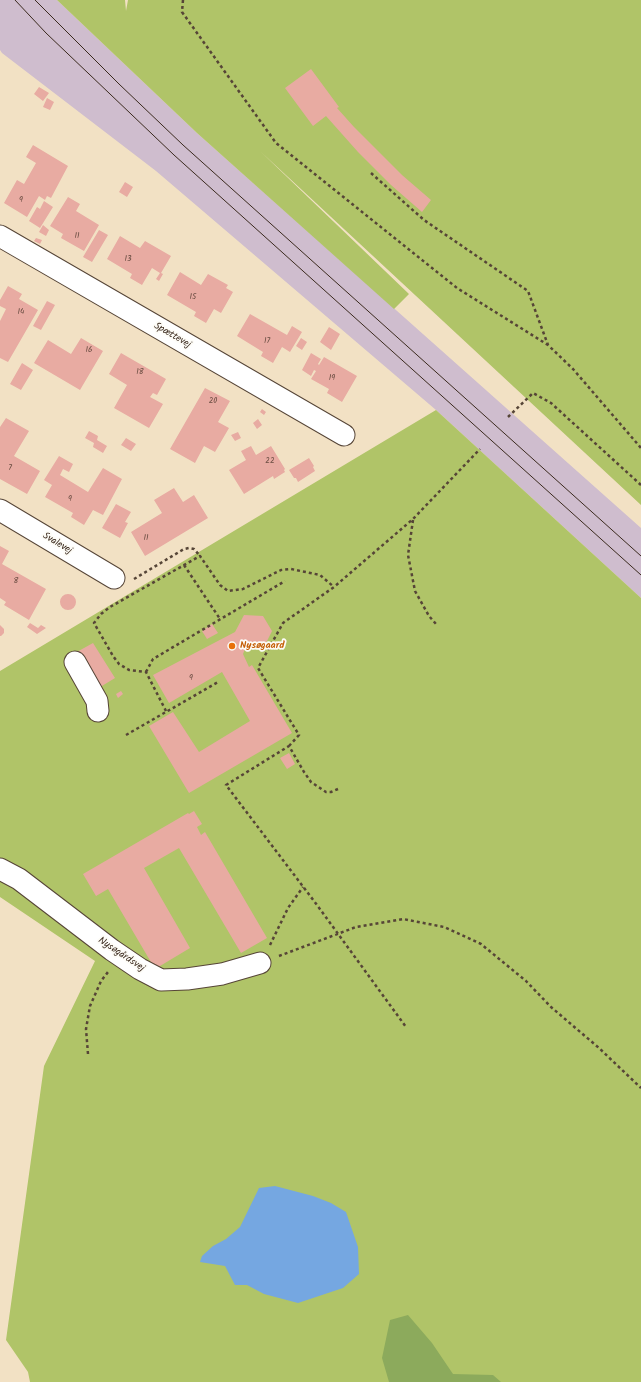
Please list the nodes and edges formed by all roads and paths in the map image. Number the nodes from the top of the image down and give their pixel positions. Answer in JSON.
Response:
{"nodes":[{"id":1,"x":183,"y":0,"type":"edge"},
{"id":2,"x":371,"y":173,"type":"dead end"},
{"id":3,"x":0,"y":236,"type":"edge"},
{"id":4,"x":548,"y":345,"type":"junction"},
{"id":5,"x":508,"y":417,"type":"dead end"},
{"id":6,"x":344,"y":435,"type":"dead end"},
{"id":7,"x":641,"y":448,"type":"edge"},
{"id":8,"x":480,"y":449,"type":"dead end"},
{"id":9,"x":641,"y":485,"type":"edge"},
{"id":10,"x":0,"y":510,"type":"edge"},
{"id":11,"x":413,"y":519,"type":"junction"},
{"id":12,"x":200,"y":556,"type":"junction"},
{"id":13,"x":184,"y":566,"type":"junction"},
{"id":14,"x":122,"y":579,"type":"joint"},
{"id":15,"x":285,"y":580,"type":"dead end"},
{"id":16,"x":334,"y":587,"type":"junction"},
{"id":17,"x":220,"y":619,"type":"junction"},
{"id":18,"x":436,"y":624,"type":"dead end"},
{"id":19,"x":75,"y":662,"type":"dead end"},
{"id":20,"x":146,"y":672,"type":"junction"},
{"id":21,"x":218,"y":682,"type":"dead end"},
{"id":22,"x":166,"y":711,"type":"junction"},
{"id":23,"x":98,"y":712,"type":"dead end"},
{"id":24,"x":126,"y":735,"type":"dead end"},
{"id":25,"x":289,"y":746,"type":"junction"},
{"id":26,"x":338,"y":789,"type":"dead end"},
{"id":27,"x":0,"y":869,"type":"edge"},
{"id":28,"x":303,"y":887,"type":"junction"},
{"id":29,"x":339,"y":934,"type":"junction"},
{"id":30,"x":120,"y":955,"type":"junction"},
{"id":31,"x":260,"y":963,"type":"junction"},
{"id":32,"x":406,"y":1027,"type":"dead end"},
{"id":33,"x":88,"y":1054,"type":"dead end"},
{"id":34,"x":641,"y":1088,"type":"edge"}],
"edges":[{"from":1,"to":4,"type":"path"},
{"from":2,"to":4,"type":"path"},
{"from":3,"to":6,"type":"street","name":"Spættevej"},
{"from":4,"to":7,"type":"path"},
{"from":5,"to":9,"type":"path"},
{"from":8,"to":11,"type":"path"},
{"from":10,"to":14,"type":"street","name":"Svalevej"},
{"from":11,"to":16,"type":"path"},
{"from":11,"to":18,"type":"path"},
{"from":12,"to":13,"type":"path"},
{"from":12,"to":14,"type":"path"},
{"from":12,"to":16,"type":"path"},
{"from":13,"to":17,"type":"path"},
{"from":13,"to":20,"type":"path"},
{"from":15,"to":17,"type":"path"},
{"from":16,"to":25,"type":"path"},
{"from":17,"to":20,"type":"path"},
{"from":19,"to":23,"type":"street"},
{"from":20,"to":22,"type":"path"},
{"from":21,"to":22,"type":"path"},
{"from":22,"to":24,"type":"path"},
{"from":25,"to":26,"type":"path"},
{"from":25,"to":28,"type":"path"},
{"from":27,"to":30,"type":"street","name":"Nysøgårdsvej"},
{"from":28,"to":29,"type":"path"},
{"from":28,"to":31,"type":"path"},
{"from":29,"to":31,"type":"path"},
{"from":29,"to":32,"type":"path"},
{"from":29,"to":34,"type":"path"},
{"from":30,"to":31,"type":"street","name":"Nysøgårdsvej"},
{"from":30,"to":33,"type":"path"}]}
